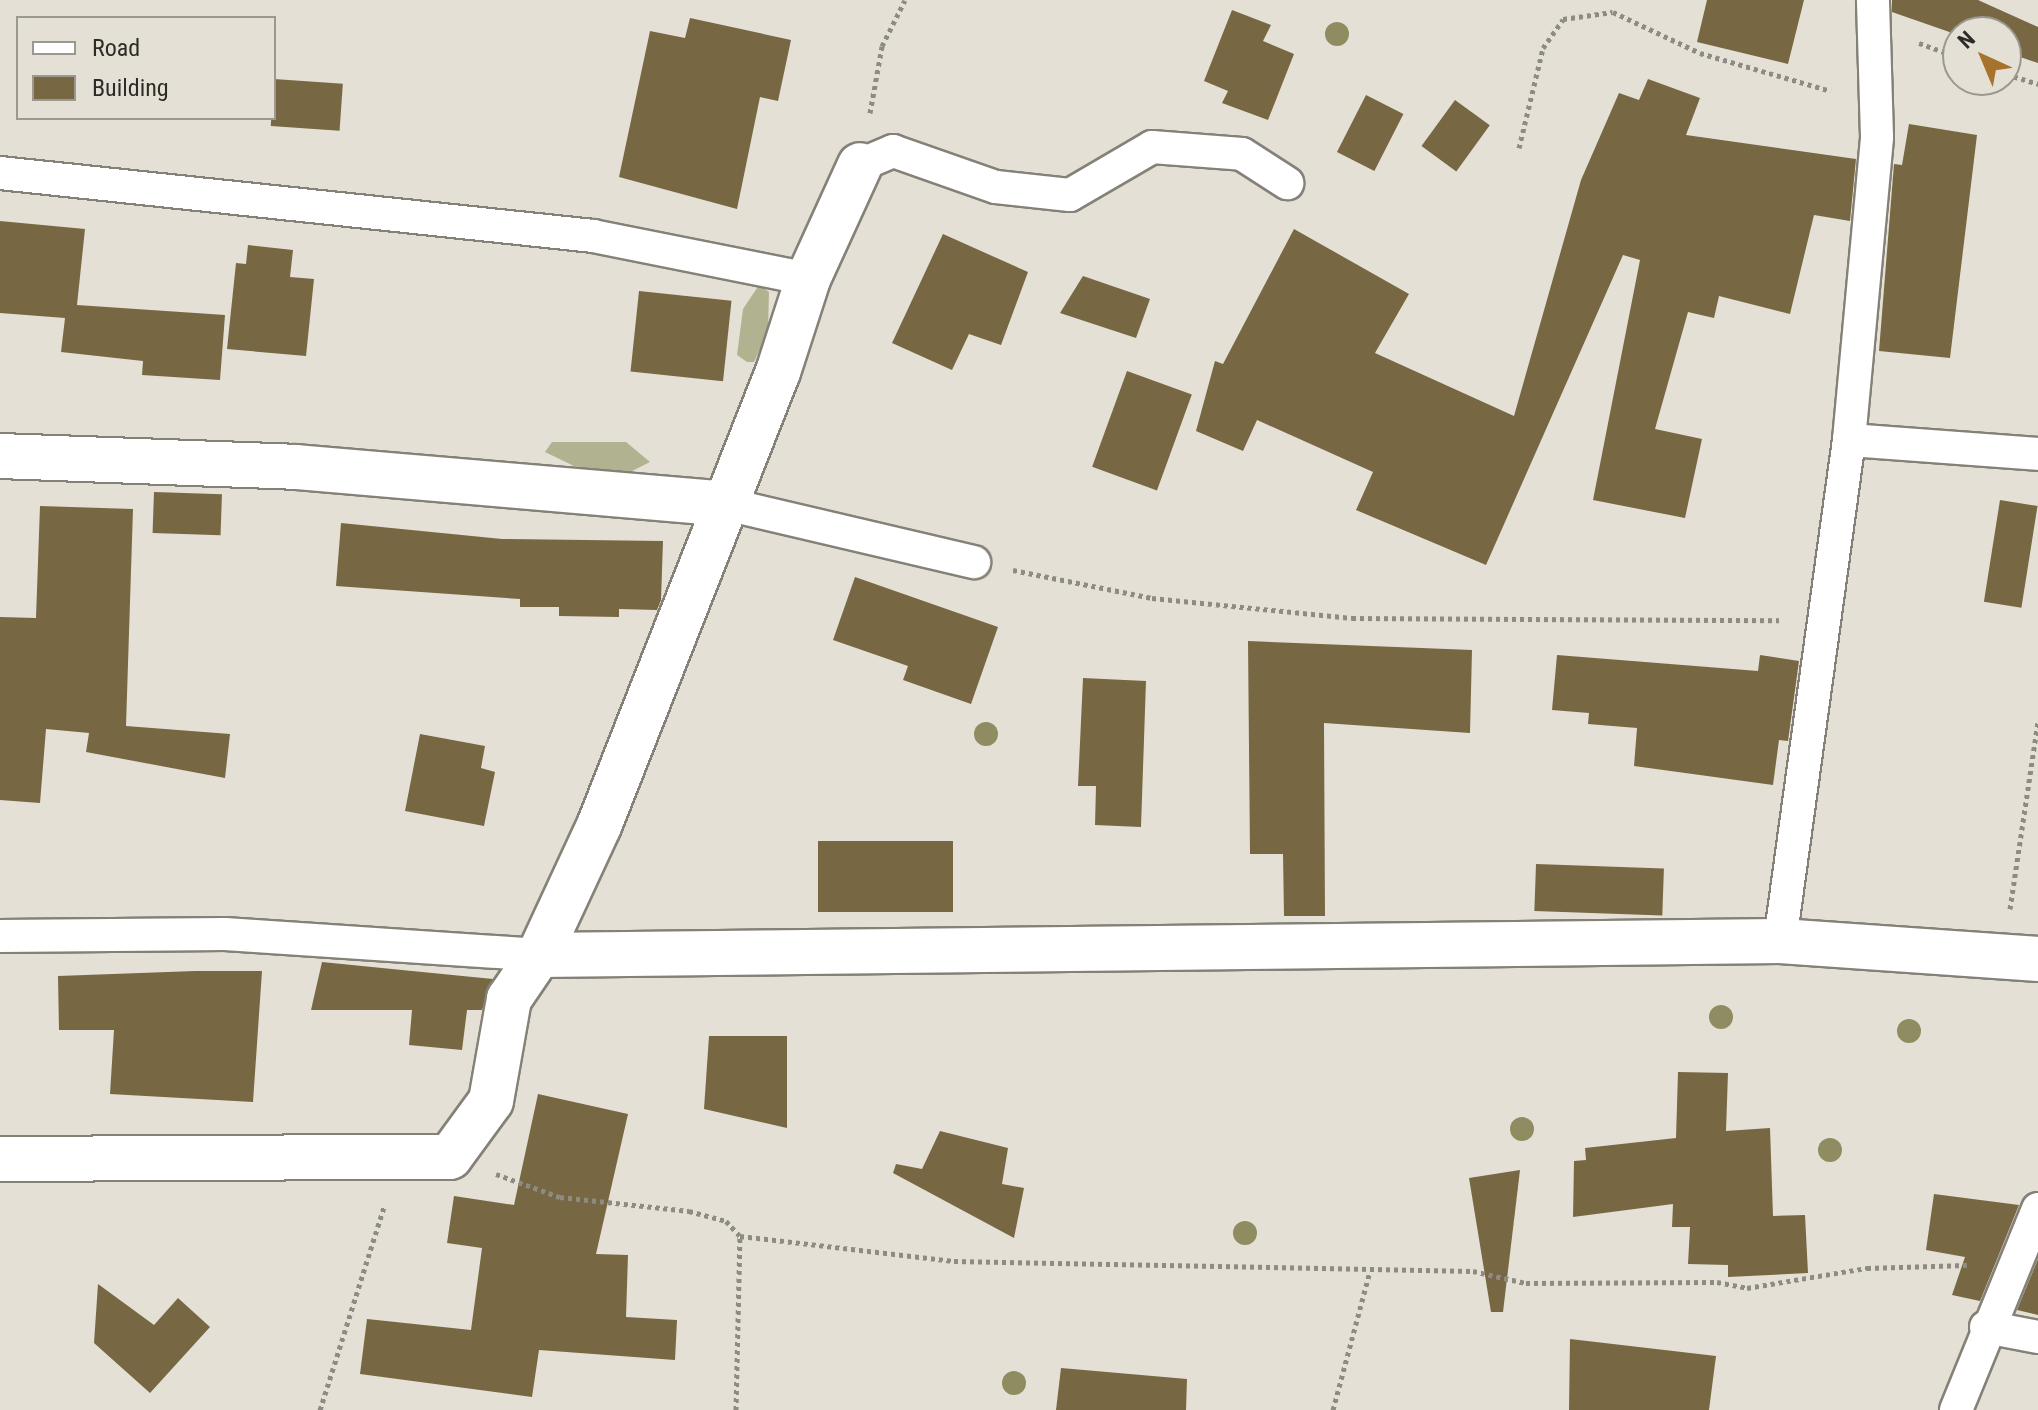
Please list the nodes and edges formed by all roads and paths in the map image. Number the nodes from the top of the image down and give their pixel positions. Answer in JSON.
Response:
{"nodes":[{"id":1,"x":905,"y":0,"type":"edge"},
{"id":2,"x":1873,"y":0,"type":"edge"},
{"id":3,"x":1875,"y":100,"type":"junction"},
{"id":4,"x":1519,"y":148,"type":"dead end"},
{"id":5,"x":860,"y":165,"type":"junction"},
{"id":6,"x":0,"y":173,"type":"edge"},
{"id":7,"x":1287,"y":183,"type":"dead end"},
{"id":8,"x":808,"y":279,"type":"junction"},
{"id":9,"x":1849,"y":440,"type":"junction"},
{"id":10,"x":2038,"y":454,"type":"edge"},
{"id":11,"x":0,"y":456,"type":"edge"},
{"id":12,"x":726,"y":504,"type":"junction"},
{"id":13,"x":974,"y":562,"type":"joint"},
{"id":14,"x":1828,"y":622,"type":"junction"},
{"id":15,"x":2038,"y":721,"type":"edge"},
{"id":16,"x":0,"y":936,"type":"edge"},
{"id":17,"x":1780,"y":941,"type":"junction"},
{"id":18,"x":539,"y":955,"type":"junction"},
{"id":19,"x":2022,"y":957,"type":"edge"},
{"id":20,"x":401,"y":1157,"type":"junction"},
{"id":21,"x":450,"y":1157,"type":"junction"},
{"id":22,"x":0,"y":1159,"type":"edge"},
{"id":23,"x":2038,"y":1209,"type":"edge"},
{"id":24,"x":740,"y":1236,"type":"junction"},
{"id":25,"x":2010,"y":1270,"type":"junction"},
{"id":26,"x":1370,"y":1271,"type":"junction"},
{"id":27,"x":1986,"y":1327,"type":"junction"},
{"id":28,"x":2038,"y":1337,"type":"edge"},
{"id":29,"x":320,"y":1410,"type":"edge"},
{"id":30,"x":736,"y":1410,"type":"edge"},
{"id":31,"x":1333,"y":1410,"type":"edge"},
{"id":32,"x":1956,"y":1410,"type":"edge"}],
"edges":[{"from":1,"to":5,"type":"path"},
{"from":2,"to":3,"type":"lane"},
{"from":3,"to":4,"type":"path"},
{"from":3,"to":9,"type":"lane"},
{"from":5,"to":7,"type":"lane"},
{"from":5,"to":8,"type":"street"},
{"from":6,"to":8,"type":"lane"},
{"from":8,"to":12,"type":"street"},
{"from":9,"to":10,"type":"lane"},
{"from":9,"to":14,"type":"lane"},
{"from":11,"to":12,"type":"street"},
{"from":12,"to":13,"type":"lane"},
{"from":12,"to":18,"type":"street"},
{"from":13,"to":14,"type":"path"},
{"from":14,"to":17,"type":"lane"},
{"from":15,"to":19,"type":"path"},
{"from":16,"to":18,"type":"lane"},
{"from":17,"to":18,"type":"street"},
{"from":17,"to":19,"type":"street"},
{"from":18,"to":21,"type":"street"},
{"from":20,"to":21,"type":"street"},
{"from":20,"to":22,"type":"street"},
{"from":20,"to":29,"type":"path"},
{"from":21,"to":24,"type":"path"},
{"from":23,"to":25,"type":"lane"},
{"from":24,"to":26,"type":"path"},
{"from":24,"to":30,"type":"path"},
{"from":25,"to":26,"type":"path"},
{"from":25,"to":27,"type":"lane"},
{"from":26,"to":31,"type":"path"},
{"from":27,"to":28,"type":"lane"},
{"from":27,"to":32,"type":"lane"}]}
